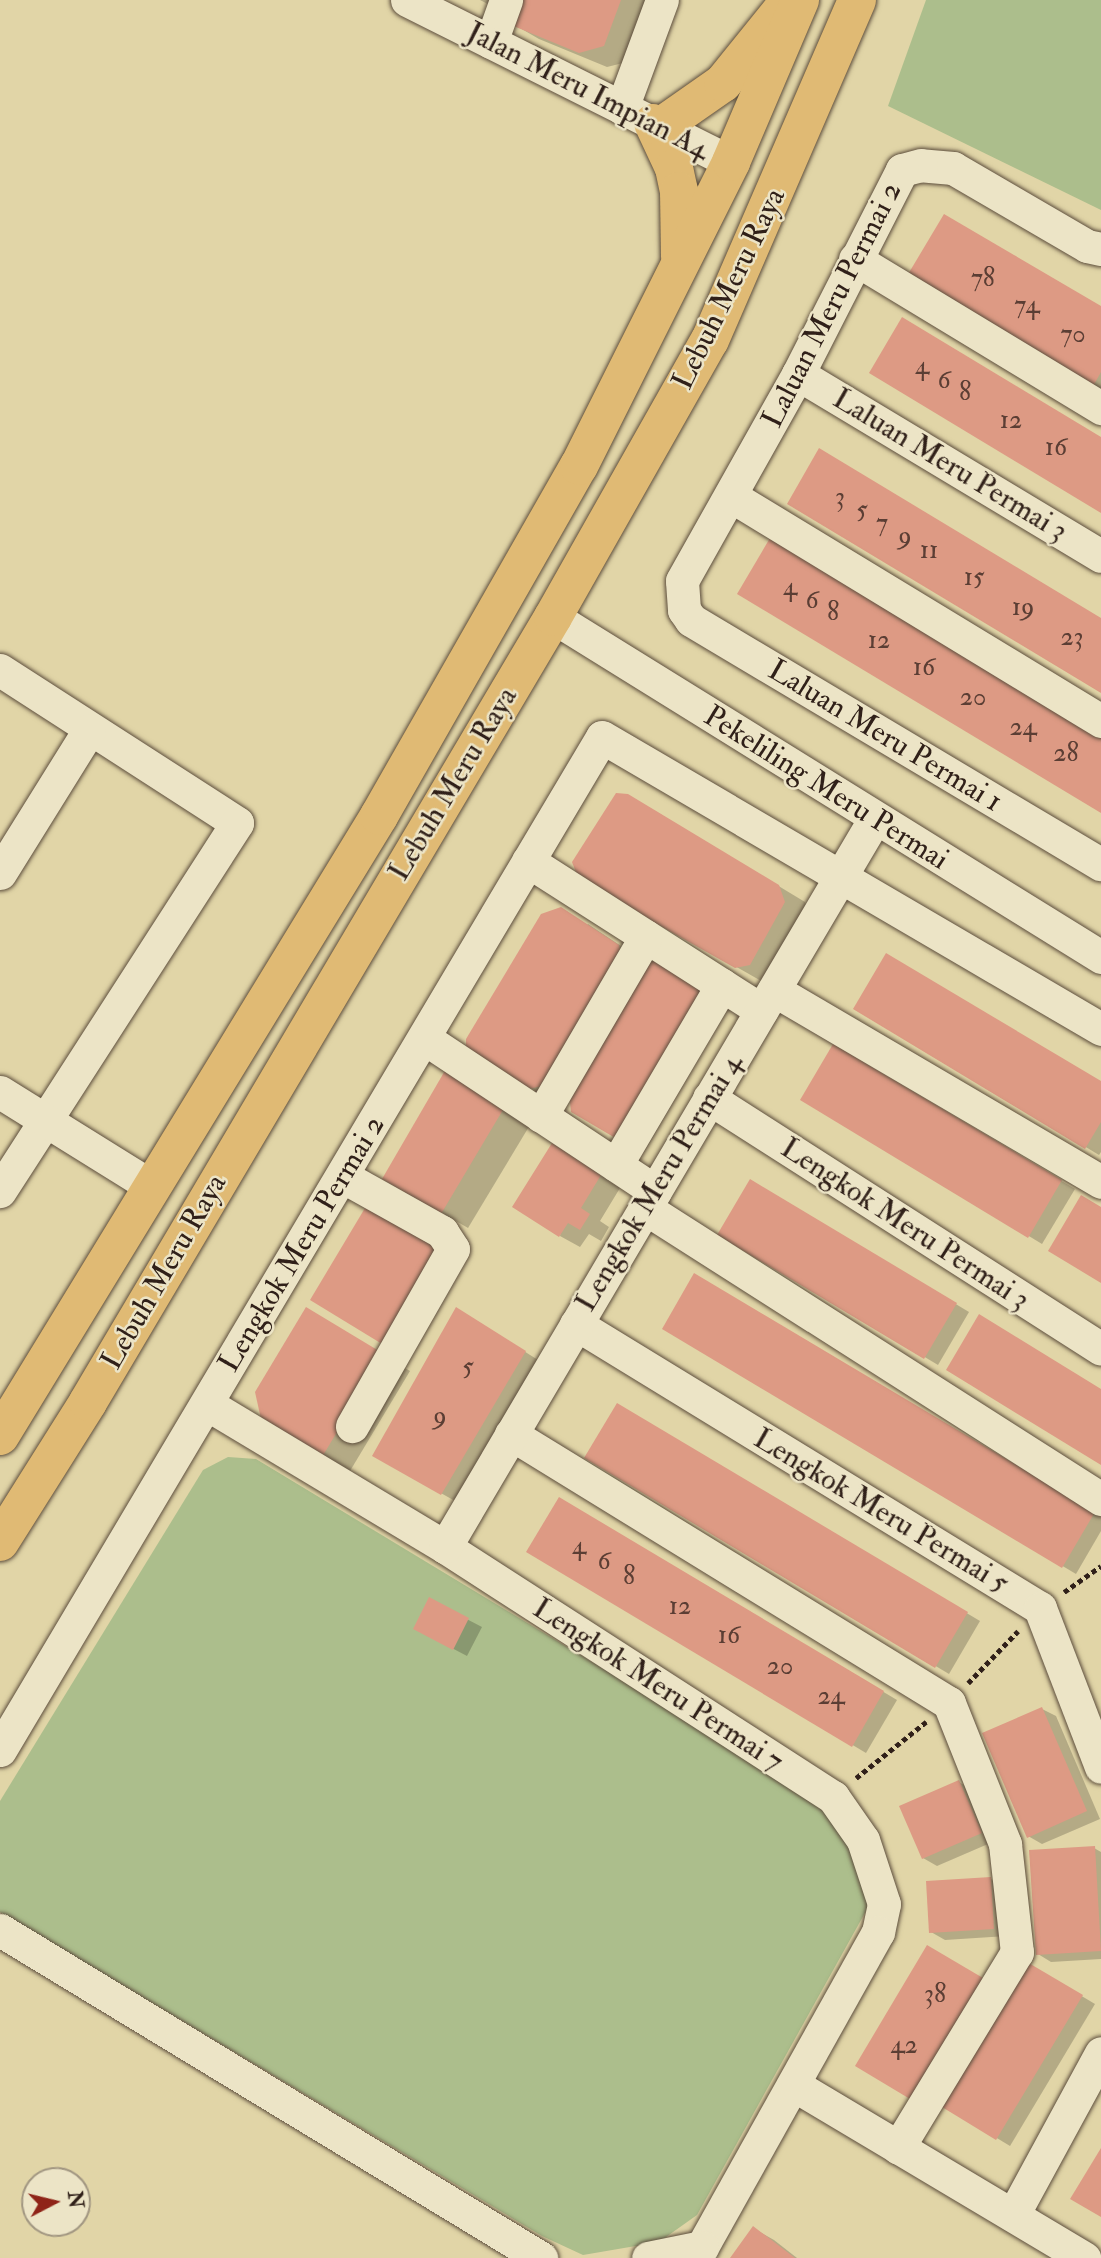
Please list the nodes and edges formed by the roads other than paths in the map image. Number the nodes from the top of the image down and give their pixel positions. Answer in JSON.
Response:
{"nodes":[{"id":1,"x":407,"y":0,"type":"edge"},
{"id":2,"x":506,"y":0,"type":"edge"},
{"id":3,"x":662,"y":0,"type":"edge"},
{"id":4,"x":790,"y":0,"type":"edge"},
{"id":5,"x":800,"y":0,"type":"edge"},
{"id":6,"x":857,"y":0,"type":"edge"},
{"id":7,"x":491,"y":42,"type":"junction"},
{"id":8,"x":645,"y":119,"type":"junction"},
{"id":9,"x":731,"y":162,"type":"junction"},
{"id":10,"x":1101,"y":249,"type":"edge"},
{"id":11,"x":855,"y":259,"type":"junction"},
{"id":12,"x":680,"y":266,"type":"junction"},
{"id":13,"x":798,"y":374,"type":"junction"},
{"id":14,"x":1101,"y":408,"type":"edge"},
{"id":15,"x":731,"y":496,"type":"junction"},
{"id":16,"x":1101,"y":556,"type":"edge"},
{"id":17,"x":682,"y":597,"type":"joint"},
{"id":18,"x":552,"y":617,"type":"junction"},
{"id":19,"x":0,"y":670,"type":"edge"},
{"id":20,"x":1101,"y":721,"type":"edge"},
{"id":21,"x":89,"y":730,"type":"junction"},
{"id":22,"x":874,"y":820,"type":"junction"},
{"id":23,"x":528,"y":861,"type":"junction"},
{"id":24,"x":1101,"y":864,"type":"edge"},
{"id":25,"x":0,"y":873,"type":"edge"},
{"id":26,"x":841,"y":875,"type":"junction"},
{"id":27,"x":646,"y":936,"type":"junction"},
{"id":28,"x":1101,"y":957,"type":"edge"},
{"id":29,"x":723,"y":985,"type":"junction"},
{"id":30,"x":767,"y":1000,"type":"junction"},
{"id":31,"x":1101,"y":1029,"type":"edge"},
{"id":32,"x":424,"y":1038,"type":"junction"},
{"id":33,"x":0,"y":1092,"type":"edge"},
{"id":34,"x":709,"y":1098,"type":"junction"},
{"id":35,"x":541,"y":1116,"type":"junction"},
{"id":36,"x":45,"y":1121,"type":"junction"},
{"id":37,"x":616,"y":1165,"type":"junction"},
{"id":38,"x":342,"y":1177,"type":"junction"},
{"id":39,"x":1101,"y":1182,"type":"edge"},
{"id":40,"x":151,"y":1186,"type":"junction"},
{"id":41,"x":0,"y":1191,"type":"edge"},
{"id":42,"x":650,"y":1200,"type":"junction"},
{"id":43,"x":576,"y":1324,"type":"junction"},
{"id":44,"x":1101,"y":1349,"type":"edge"},
{"id":45,"x":88,"y":1402,"type":"junction"},
{"id":46,"x":207,"y":1404,"type":"junction"},
{"id":47,"x":11,"y":1409,"type":"edge"},
{"id":48,"x":352,"y":1426,"type":"dead end"},
{"id":49,"x":511,"y":1434,"type":"junction"},
{"id":50,"x":0,"y":1436,"type":"edge"},
{"id":51,"x":1101,"y":1499,"type":"edge"},
{"id":52,"x":0,"y":1521,"type":"edge"},
{"id":53,"x":0,"y":1542,"type":"edge"},
{"id":54,"x":445,"y":1547,"type":"junction"},
{"id":55,"x":0,"y":1750,"type":"edge"},
{"id":56,"x":1101,"y":1767,"type":"edge"},
{"id":57,"x":0,"y":1930,"type":"edge"},
{"id":58,"x":1101,"y":2053,"type":"edge"},
{"id":59,"x":794,"y":2085,"type":"junction"},
{"id":60,"x":898,"y":2148,"type":"junction"},
{"id":61,"x":1013,"y":2216,"type":"junction"},
{"id":62,"x":541,"y":2258,"type":"edge"},
{"id":63,"x":648,"y":2258,"type":"edge"},
{"id":64,"x":1084,"y":2258,"type":"edge"}],
"edges":[{"from":1,"to":7,"type":"street","name":"Jalan Meru Impian A4"},
{"from":2,"to":7,"type":"street"},
{"from":3,"to":8,"type":"street"},
{"from":4,"to":8,"type":"main road"},
{"from":5,"to":9,"type":"main road","name":"Lebuh Meru Raya"},
{"from":6,"to":18,"type":"main road","name":"Lebuh Meru Raya"},
{"from":7,"to":8,"type":"street","name":"Jalan Meru Impian A4"},
{"from":8,"to":9,"type":"street","name":"Jalan Meru Impian A4"},
{"from":8,"to":12,"type":"main road"},
{"from":9,"to":12,"type":"main road","name":"Lebuh Meru Raya"},
{"from":10,"to":11,"type":"street","name":"Laluan Meru Permai 2"},
{"from":11,"to":13,"type":"street","name":"Laluan Meru Permai 2"},
{"from":11,"to":14,"type":"street"},
{"from":12,"to":40,"type":"main road","name":"Lebuh Meru Raya"},
{"from":13,"to":15,"type":"street","name":"Laluan Meru Permai 2"},
{"from":13,"to":16,"type":"street","name":"Laluan Meru Permai 3"},
{"from":15,"to":17,"type":"street","name":"Laluan Meru Permai 2"},
{"from":15,"to":20,"type":"street"},
{"from":17,"to":24,"type":"street","name":"Laluan Meru Permai 1"},
{"from":18,"to":22,"type":"street","name":"Pekeliling Meru Permai"},
{"from":18,"to":45,"type":"main road","name":"Lebuh Meru Raya"},
{"from":19,"to":21,"type":"street"},
{"from":21,"to":25,"type":"street"},
{"from":21,"to":36,"type":"street"},
{"from":22,"to":26,"type":"street","name":"Lengkok Meru Permai 4"},
{"from":22,"to":28,"type":"street","name":"Pekeliling Meru Permai"},
{"from":23,"to":26,"type":"street","name":"Lengkok Meru Permai 2"},
{"from":23,"to":27,"type":"street"},
{"from":23,"to":32,"type":"street","name":"Lengkok Meru Permai 2"},
{"from":26,"to":30,"type":"street","name":"Lengkok Meru Permai 4"},
{"from":26,"to":31,"type":"street"},
{"from":27,"to":29,"type":"street"},
{"from":27,"to":35,"type":"street"},
{"from":29,"to":30,"type":"street"},
{"from":29,"to":37,"type":"street"},
{"from":30,"to":34,"type":"street","name":"Lengkok Meru Permai 4"},
{"from":30,"to":39,"type":"street"},
{"from":32,"to":35,"type":"street"},
{"from":32,"to":38,"type":"street","name":"Lengkok Meru Permai 2"},
{"from":33,"to":36,"type":"street"},
{"from":34,"to":42,"type":"street","name":"Lengkok Meru Permai 4"},
{"from":34,"to":44,"type":"street","name":"Lengkok Meru Permai 3"},
{"from":35,"to":37,"type":"street"},
{"from":36,"to":40,"type":"street"},
{"from":36,"to":41,"type":"street"},
{"from":37,"to":42,"type":"street"},
{"from":38,"to":46,"type":"street","name":"Lengkok Meru Permai 2"},
{"from":38,"to":48,"type":"street"},
{"from":40,"to":47,"type":"main road","name":"Lebuh Meru Raya"},
{"from":42,"to":43,"type":"street","name":"Lengkok Meru Permai 4"},
{"from":42,"to":51,"type":"street"},
{"from":43,"to":49,"type":"street","name":"Lengkok Meru Permai 4"},
{"from":43,"to":56,"type":"street","name":"Lengkok Meru Permai 5"},
{"from":45,"to":52,"type":"main road"},
{"from":45,"to":53,"type":"main road","name":"Lebuh Meru Raya"},
{"from":46,"to":54,"type":"street","name":"Lengkok Meru Permai 7"},
{"from":46,"to":55,"type":"street","name":"Lengkok Meru Permai 2"},
{"from":47,"to":50,"type":"main road","name":"Lebuh Meru Raya"},
{"from":49,"to":54,"type":"street","name":"Lengkok Meru Permai 4"},
{"from":49,"to":60,"type":"street"},
{"from":54,"to":59,"type":"street","name":"Lengkok Meru Permai 7"},
{"from":57,"to":62,"type":"street"},
{"from":58,"to":61,"type":"street"},
{"from":59,"to":60,"type":"street"},
{"from":59,"to":63,"type":"street","name":"Lengkok Meru Permai 7"},
{"from":60,"to":61,"type":"street"},
{"from":61,"to":64,"type":"street"}]}
